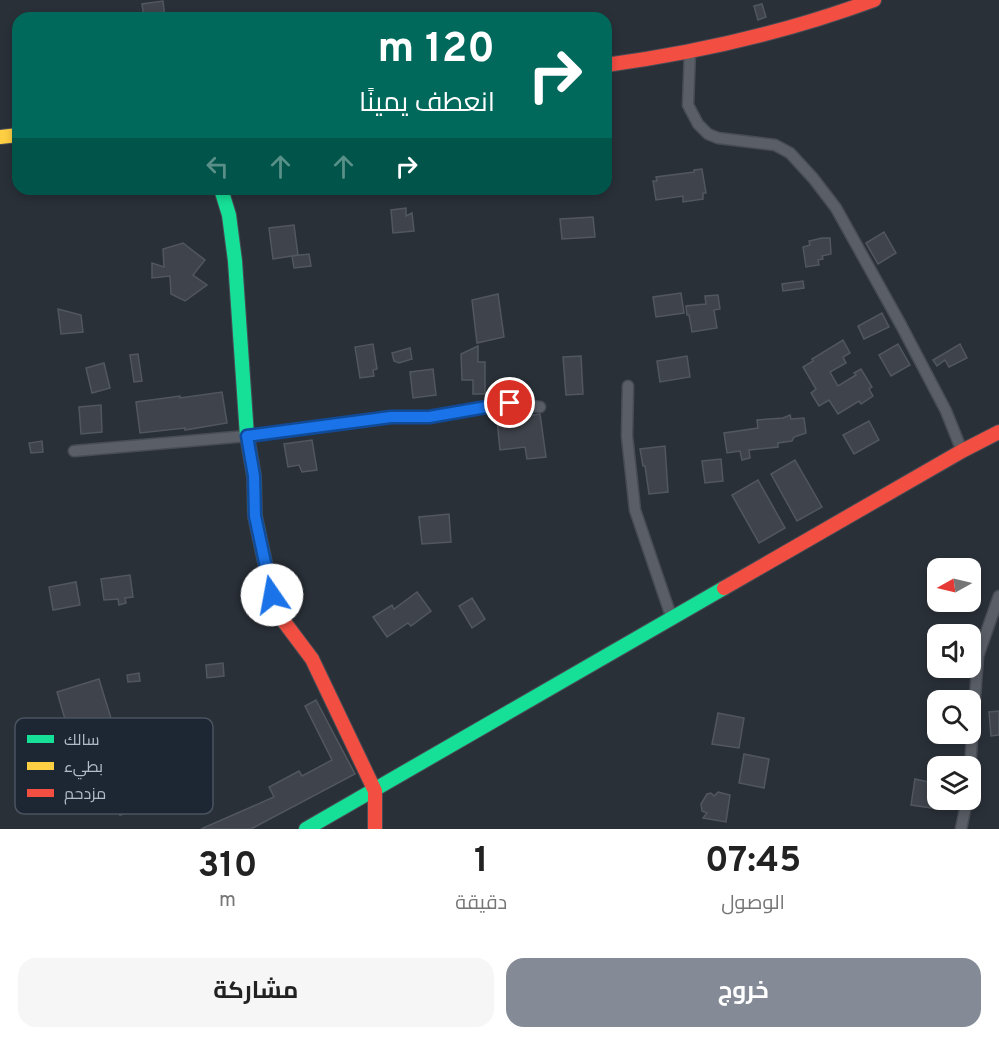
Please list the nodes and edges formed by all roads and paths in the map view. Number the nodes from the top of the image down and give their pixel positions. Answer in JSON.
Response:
{"nodes":[{"id":1,"x":874,"y":0,"type":"edge"},
{"id":2,"x":847,"y":5,"type":"edge"},
{"id":3,"x":690,"y":51,"type":"junction"},
{"id":4,"x":612,"y":64,"type":"edge"},
{"id":5,"x":223,"y":195,"type":"edge"},
{"id":6,"x":628,"y":386,"type":"dead end"},
{"id":7,"x":540,"y":407,"type":"dead end"},
{"id":8,"x":999,"y":432,"type":"edge"},
{"id":9,"x":247,"y":436,"type":"junction"},
{"id":10,"x":74,"y":451,"type":"dead end"},
{"id":11,"x":962,"y":451,"type":"junction"},
{"id":12,"x":999,"y":596,"type":"edge"},
{"id":13,"x":672,"y":619,"type":"junction"},
{"id":14,"x":971,"y":756,"type":"edge"},
{"id":15,"x":375,"y":790,"type":"junction"},
{"id":16,"x":965,"y":810,"type":"edge"},
{"id":17,"x":306,"y":829,"type":"edge"},
{"id":18,"x":375,"y":829,"type":"edge"},
{"id":19,"x":962,"y":829,"type":"edge"}],
"edges":[{"from":1,"to":2,"type":"street"},
{"from":2,"to":3,"type":"street"},
{"from":3,"to":4,"type":"street"},
{"from":3,"to":11,"type":"street"},
{"from":5,"to":9,"type":"street"},
{"from":6,"to":13,"type":"street"},
{"from":7,"to":9,"type":"street"},
{"from":8,"to":11,"type":"street"},
{"from":9,"to":10,"type":"street"},
{"from":9,"to":15,"type":"street"},
{"from":11,"to":13,"type":"street"},
{"from":12,"to":14,"type":"street"},
{"from":13,"to":15,"type":"street"},
{"from":15,"to":17,"type":"street"},
{"from":15,"to":18,"type":"street"},
{"from":16,"to":19,"type":"street"}]}
